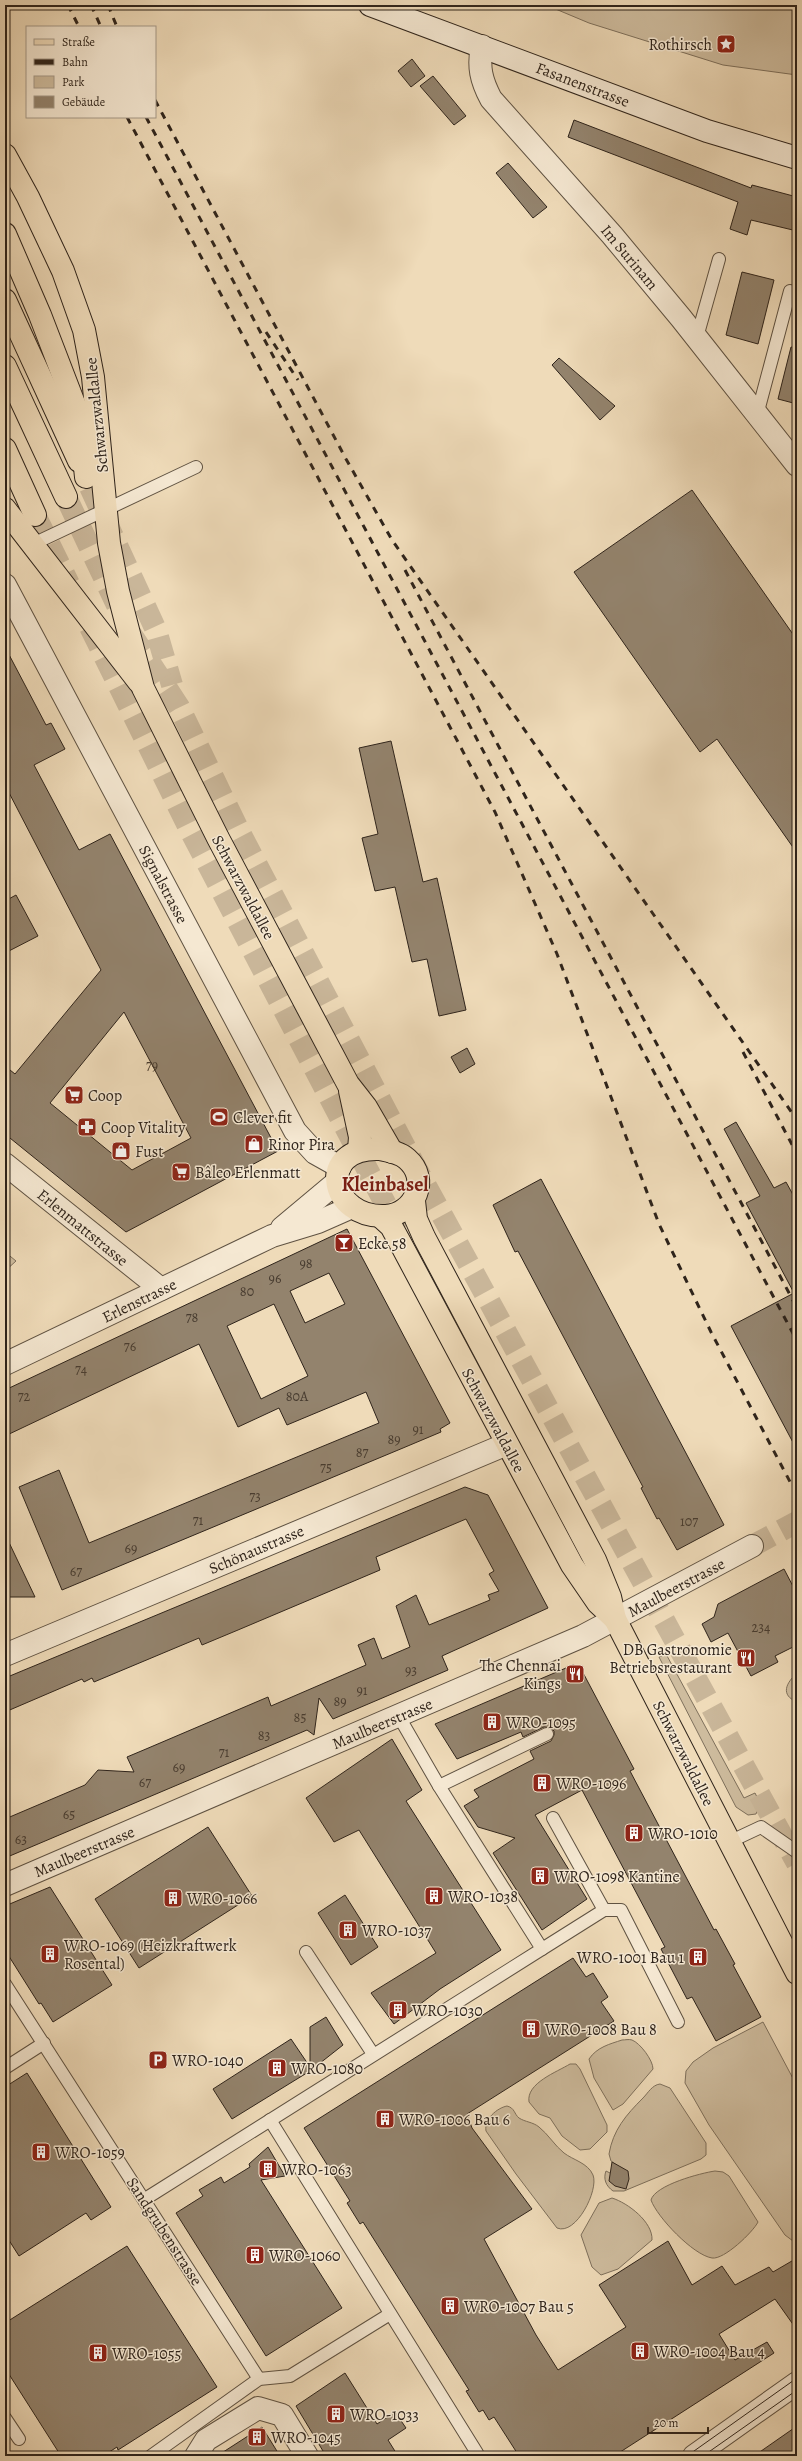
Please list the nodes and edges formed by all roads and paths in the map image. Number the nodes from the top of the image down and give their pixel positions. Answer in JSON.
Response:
{"nodes":[{"id":1,"x":370,"y":5,"type":"edge"},
{"id":2,"x":395,"y":10,"type":"edge"},
{"id":3,"x":482,"y":46,"type":"junction"},
{"id":4,"x":5,"y":156,"type":"edge"},
{"id":5,"x":797,"y":158,"type":"edge"},
{"id":6,"x":5,"y":234,"type":"edge"},
{"id":7,"x":719,"y":259,"type":"dead end"},
{"id":8,"x":790,"y":291,"type":"dead end"},
{"id":9,"x":5,"y":300,"type":"edge"},
{"id":10,"x":698,"y":337,"type":"junction"},
{"id":11,"x":5,"y":366,"type":"edge"},
{"id":12,"x":757,"y":415,"type":"junction"},
{"id":13,"x":7,"y":458,"type":"edge"},
{"id":14,"x":797,"y":465,"type":"edge"},
{"id":15,"x":196,"y":467,"type":"dead end"},
{"id":16,"x":66,"y":497,"type":"tunnel mouth"},
{"id":17,"x":5,"y":509,"type":"edge"},
{"id":18,"x":106,"y":510,"type":"junction"},
{"id":19,"x":35,"y":515,"type":"tunnel mouth"},
{"id":20,"x":31,"y":545,"type":"junction"},
{"id":21,"x":5,"y":585,"type":"edge"},
{"id":22,"x":143,"y":688,"type":"junction"},
{"id":23,"x":348,"y":1084,"type":"junction"},
{"id":24,"x":359,"y":1150,"type":"junction"},
{"id":25,"x":392,"y":1152,"type":"junction"},
{"id":26,"x":5,"y":1164,"type":"edge"},
{"id":27,"x":339,"y":1174,"type":"junction"},
{"id":28,"x":414,"y":1201,"type":"junction"},
{"id":29,"x":352,"y":1207,"type":"junction"},
{"id":30,"x":380,"y":1216,"type":"junction"},
{"id":31,"x":272,"y":1236,"type":"junction"},
{"id":32,"x":161,"y":1289,"type":"junction"},
{"id":33,"x":5,"y":1364,"type":"edge"},
{"id":34,"x":507,"y":1444,"type":"junction"},
{"id":35,"x":752,"y":1546,"type":"tunnel mouth"},
{"id":36,"x":615,"y":1619,"type":"junction"},
{"id":37,"x":5,"y":1655,"type":"edge"},
{"id":38,"x":398,"y":1715,"type":"junction"},
{"id":39,"x":547,"y":1734,"type":"dead end"},
{"id":40,"x":439,"y":1786,"type":"junction"},
{"id":41,"x":553,"y":1818,"type":"dead end"},
{"id":42,"x":728,"y":1842,"type":"junction"},
{"id":43,"x":797,"y":1852,"type":"edge"},
{"id":44,"x":5,"y":1885,"type":"edge"},
{"id":45,"x":604,"y":1910,"type":"junction"},
{"id":46,"x":542,"y":1949,"type":"junction"},
{"id":47,"x":306,"y":1952,"type":"dead end"},
{"id":48,"x":797,"y":1973,"type":"edge"},
{"id":49,"x":5,"y":1984,"type":"edge"},
{"id":50,"x":678,"y":2022,"type":"dead end"},
{"id":51,"x":44,"y":2043,"type":"junction"},
{"id":52,"x":373,"y":2054,"type":"junction"},
{"id":53,"x":5,"y":2068,"type":"edge"},
{"id":54,"x":270,"y":2120,"type":"junction"},
{"id":55,"x":145,"y":2200,"type":"junction"},
{"id":56,"x":390,"y":2314,"type":"junction"},
{"id":57,"x":259,"y":2379,"type":"junction"},
{"id":58,"x":797,"y":2383,"type":"edge"},
{"id":59,"x":5,"y":2418,"type":"edge"},
{"id":60,"x":19,"y":2439,"type":"dead end"},
{"id":61,"x":477,"y":2453,"type":"dead end"},
{"id":62,"x":151,"y":2456,"type":"edge"},
{"id":63,"x":196,"y":2456,"type":"edge"},
{"id":64,"x":307,"y":2456,"type":"edge"},
{"id":65,"x":694,"y":2456,"type":"edge"}],
"edges":[{"from":1,"to":2,"type":"street","name":"Fasanenstrasse"},
{"from":2,"to":3,"type":"street","name":"Fasanenstrasse"},
{"from":3,"to":5,"type":"street","name":"Fasanenstrasse"},
{"from":3,"to":10,"type":"street","name":"Im Surinam"},
{"from":4,"to":18,"type":"main road","name":"Schwarzwaldallee"},
{"from":6,"to":9,"type":"main road"},
{"from":7,"to":10,"type":"lane"},
{"from":8,"to":12,"type":"lane"},
{"from":10,"to":12,"type":"street","name":"Im Surinam"},
{"from":11,"to":16,"type":"main road"},
{"from":12,"to":14,"type":"street","name":"Im Surinam"},
{"from":13,"to":19,"type":"main road"},
{"from":15,"to":18,"type":"lane"},
{"from":17,"to":20,"type":"main road","name":"Schwarzwaldallee"},
{"from":18,"to":20,"type":"lane"},
{"from":18,"to":22,"type":"main road","name":"Schwarzwaldallee"},
{"from":20,"to":22,"type":"main road","name":"Schwarzwaldallee"},
{"from":21,"to":27,"type":"street","name":"Signalstrasse"},
{"from":22,"to":23,"type":"main road","name":"Schwarzwaldallee"},
{"from":23,"to":24,"type":"main road","name":"Schwarzwaldallee"},
{"from":23,"to":25,"type":"main road","name":"Schwarzwaldallee"},
{"from":24,"to":25,"type":"main road"},
{"from":24,"to":27,"type":"main road"},
{"from":25,"to":28,"type":"main road"},
{"from":26,"to":32,"type":"street","name":"Erlenmattstrasse"},
{"from":27,"to":29,"type":"main road"},
{"from":27,"to":31,"type":"street","name":"Erlenstrasse"},
{"from":28,"to":30,"type":"main road"},
{"from":28,"to":36,"type":"main road","name":"Schwarzwaldallee"},
{"from":29,"to":30,"type":"main road"},
{"from":29,"to":31,"type":"street","name":"Erlenstrasse"},
{"from":30,"to":34,"type":"main road","name":"Schwarzwaldallee"},
{"from":31,"to":32,"type":"street","name":"Erlenstrasse"},
{"from":32,"to":33,"type":"street","name":"Erlenstrasse"},
{"from":34,"to":36,"type":"main road","name":"Schwarzwaldallee"},
{"from":34,"to":37,"type":"street","name":"Schönaustrasse"},
{"from":35,"to":36,"type":"street","name":"Maulbeerstrasse"},
{"from":36,"to":38,"type":"street","name":"Maulbeerstrasse"},
{"from":36,"to":42,"type":"main road","name":"Schwarzwaldallee"},
{"from":38,"to":40,"type":"lane"},
{"from":38,"to":44,"type":"street","name":"Maulbeerstrasse"},
{"from":39,"to":40,"type":"lane"},
{"from":40,"to":46,"type":"lane"},
{"from":41,"to":45,"type":"lane"},
{"from":42,"to":43,"type":"lane"},
{"from":42,"to":48,"type":"main road","name":"Schwarzwaldallee"},
{"from":45,"to":46,"type":"lane"},
{"from":45,"to":50,"type":"lane"},
{"from":46,"to":52,"type":"lane"},
{"from":47,"to":52,"type":"lane"},
{"from":49,"to":51,"type":"lane","name":"Sandgrubenstrasse"},
{"from":51,"to":53,"type":"lane"},
{"from":51,"to":55,"type":"lane","name":"Sandgrubenstrasse"},
{"from":52,"to":54,"type":"lane"},
{"from":54,"to":55,"type":"lane"},
{"from":54,"to":56,"type":"lane"},
{"from":55,"to":57,"type":"lane","name":"Sandgrubenstrasse"},
{"from":56,"to":57,"type":"lane"},
{"from":56,"to":61,"type":"lane"},
{"from":57,"to":62,"type":"lane"},
{"from":58,"to":65,"type":"street"},
{"from":59,"to":60,"type":"lane"},
{"from":63,"to":64,"type":"street"}]}
